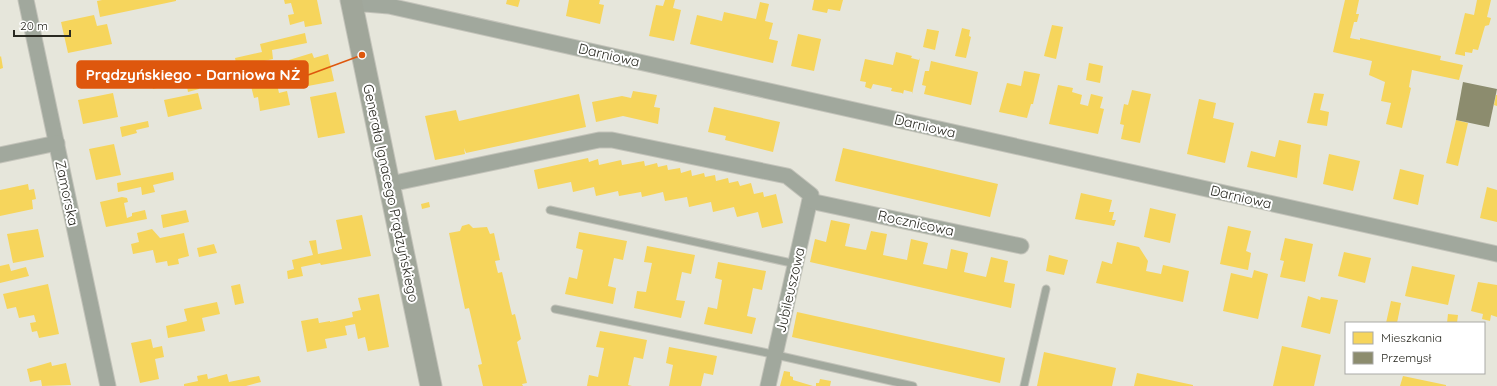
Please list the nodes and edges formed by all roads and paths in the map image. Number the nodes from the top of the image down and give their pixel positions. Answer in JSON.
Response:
{"nodes":[{"id":1,"x":26,"y":0,"type":"edge"},
{"id":2,"x":351,"y":3,"type":"edge"},
{"id":3,"x":57,"y":144,"type":"junction"},
{"id":4,"x":0,"y":155,"type":"edge"},
{"id":5,"x":390,"y":184,"type":"junction"},
{"id":6,"x":810,"y":198,"type":"junction"},
{"id":7,"x":550,"y":210,"type":"dead end"},
{"id":8,"x":1022,"y":246,"type":"dead end"},
{"id":9,"x":1497,"y":254,"type":"edge"},
{"id":10,"x":796,"y":264,"type":"junction"},
{"id":11,"x":1046,"y":289,"type":"dead end"},
{"id":12,"x":555,"y":309,"type":"dead end"},
{"id":13,"x":775,"y":355,"type":"junction"},
{"id":14,"x":108,"y":386,"type":"edge"},
{"id":15,"x":431,"y":386,"type":"edge"},
{"id":16,"x":768,"y":386,"type":"edge"},
{"id":17,"x":913,"y":386,"type":"edge"},
{"id":18,"x":1024,"y":386,"type":"edge"}],
"edges":[{"from":1,"to":3,"type":"street","name":"Zamorska"},
{"from":2,"to":5,"type":"street","name":"Generała Ignacego Prądzyńskiego"},
{"from":2,"to":9,"type":"street","name":"Darniowa"},
{"from":3,"to":4,"type":"street"},
{"from":3,"to":14,"type":"street","name":"Zamorska"},
{"from":5,"to":6,"type":"street"},
{"from":5,"to":15,"type":"street","name":"Generała Ignacego Prądzyńskiego"},
{"from":6,"to":8,"type":"street","name":"Rocznicowa"},
{"from":6,"to":10,"type":"street","name":"Jubileuszowa"},
{"from":7,"to":10,"type":"lane"},
{"from":10,"to":13,"type":"street","name":"Jubileuszowa"},
{"from":11,"to":18,"type":"lane"},
{"from":12,"to":13,"type":"lane"},
{"from":13,"to":16,"type":"street","name":"Jubileuszowa"},
{"from":13,"to":17,"type":"lane"}]}
